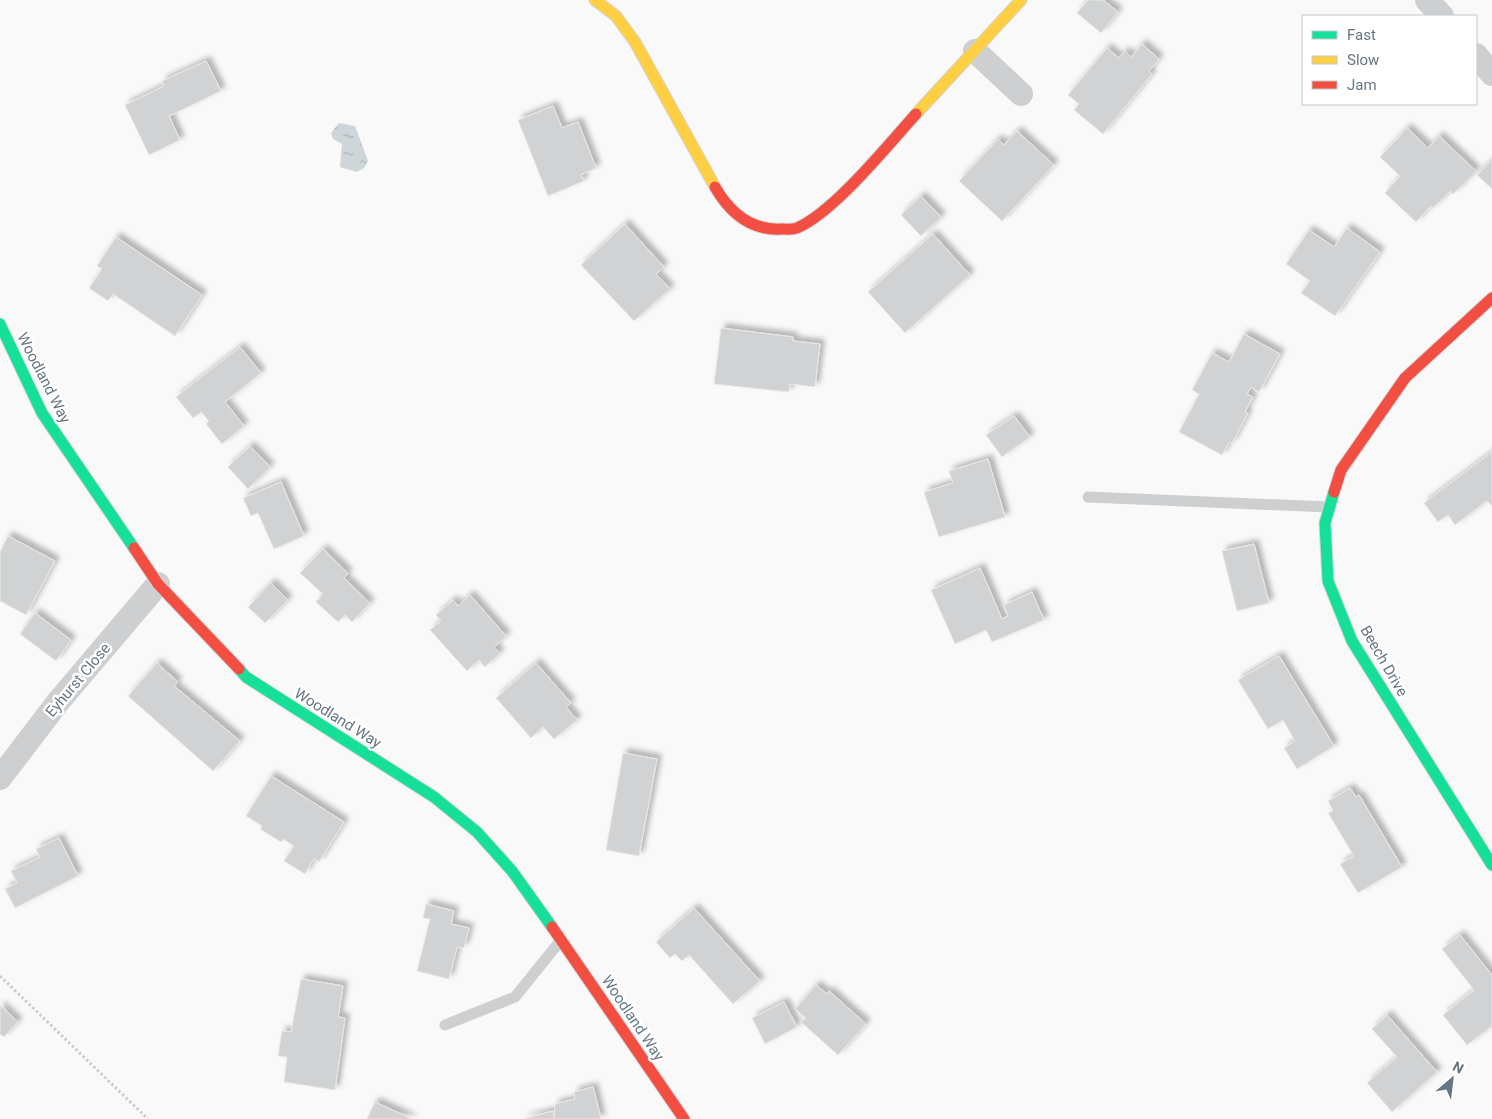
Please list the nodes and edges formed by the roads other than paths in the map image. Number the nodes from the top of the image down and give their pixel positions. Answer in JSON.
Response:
{"nodes":[{"id":1,"x":595,"y":0,"type":"edge"},
{"id":2,"x":1022,"y":0,"type":"edge"},
{"id":3,"x":1427,"y":0,"type":"edge"},
{"id":4,"x":1441,"y":15,"type":"edge"},
{"id":5,"x":975,"y":50,"type":"junction"},
{"id":6,"x":1477,"y":56,"type":"edge"},
{"id":7,"x":1492,"y":74,"type":"edge"},
{"id":8,"x":1021,"y":94,"type":"dead end"},
{"id":9,"x":1492,"y":298,"type":"edge"},
{"id":10,"x":0,"y":324,"type":"edge"},
{"id":11,"x":1088,"y":497,"type":"dead end"},
{"id":12,"x":1330,"y":507,"type":"junction"},
{"id":13,"x":158,"y":584,"type":"junction"},
{"id":14,"x":0,"y":778,"type":"edge"},
{"id":15,"x":1492,"y":865,"type":"edge"},
{"id":16,"x":561,"y":940,"type":"junction"},
{"id":17,"x":445,"y":1025,"type":"dead end"},
{"id":18,"x":684,"y":1119,"type":"edge"}],
"edges":[{"from":1,"to":5,"type":"street"},
{"from":2,"to":5,"type":"street"},
{"from":3,"to":4,"type":"street"},
{"from":5,"to":8,"type":"street"},
{"from":6,"to":7,"type":"street"},
{"from":9,"to":12,"type":"street","name":"Beech Drive"},
{"from":10,"to":13,"type":"street","name":"Woodland Way"},
{"from":11,"to":12,"type":"lane"},
{"from":12,"to":15,"type":"street","name":"Beech Drive"},
{"from":13,"to":14,"type":"street","name":"Eyhurst Close"},
{"from":13,"to":16,"type":"street","name":"Woodland Way"},
{"from":16,"to":17,"type":"lane"},
{"from":16,"to":18,"type":"street","name":"Woodland Way"}]}
